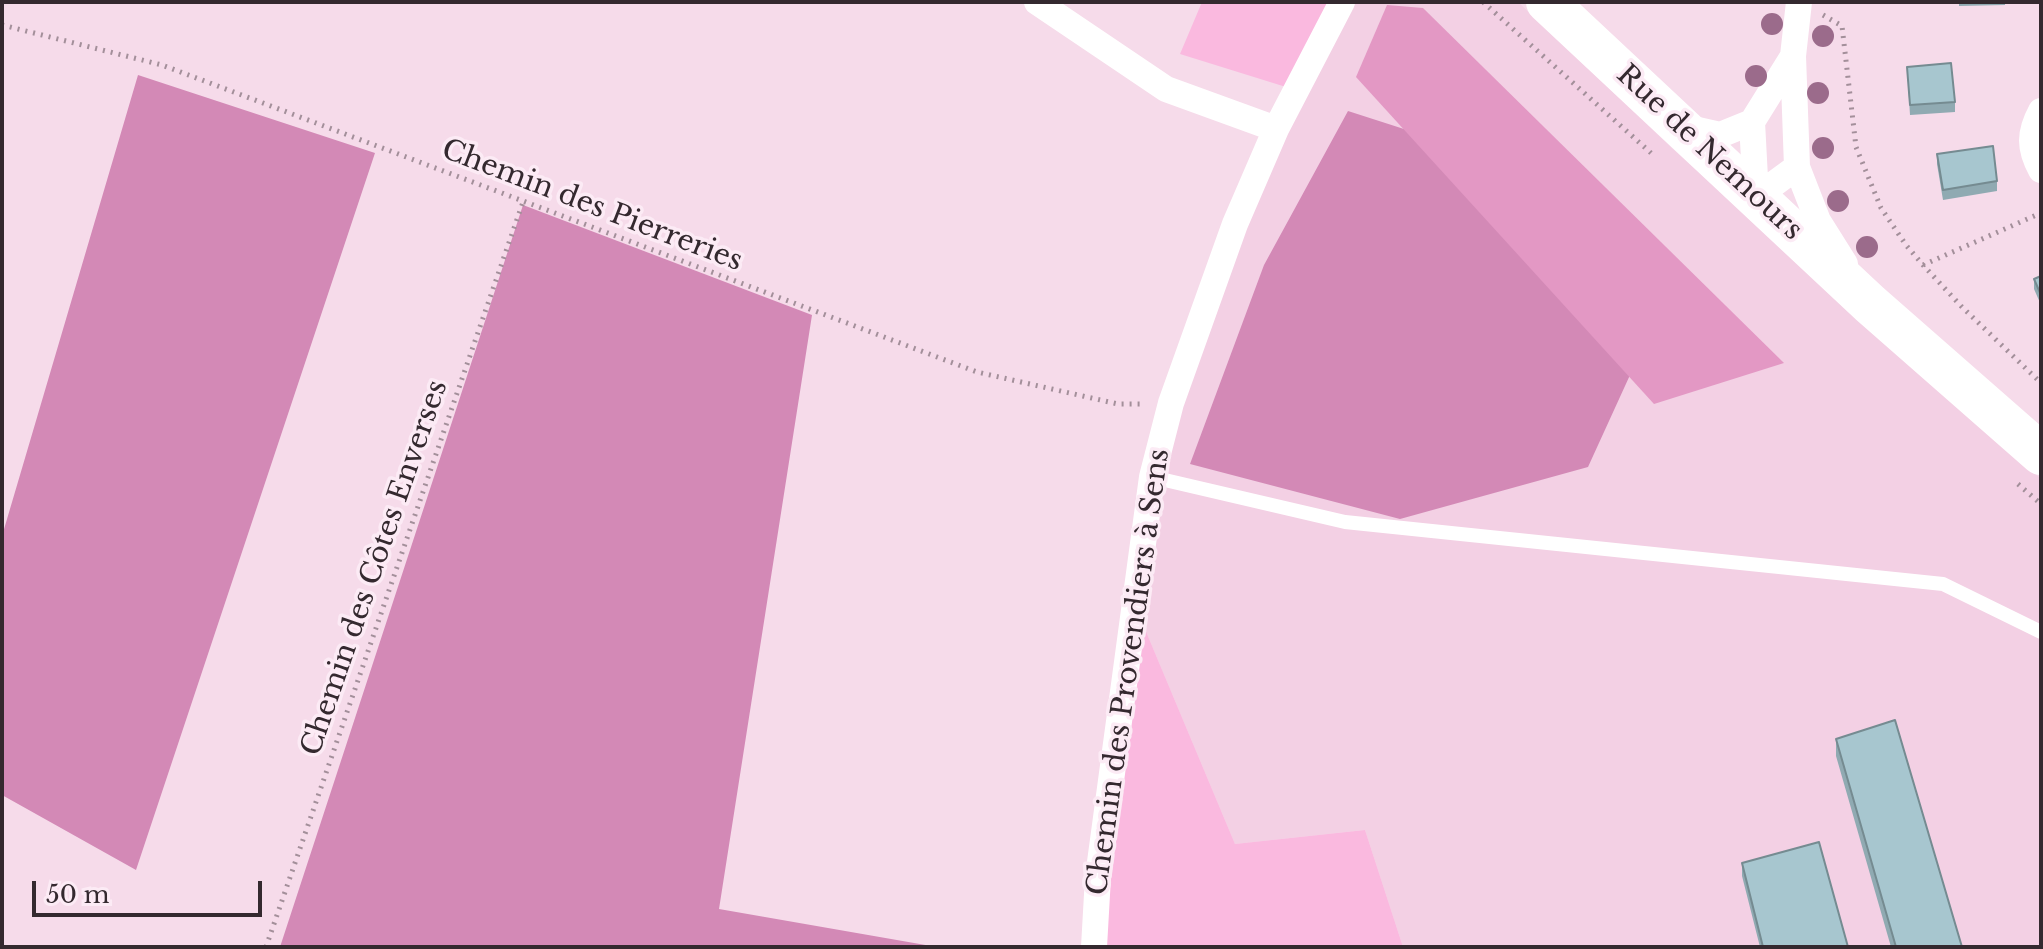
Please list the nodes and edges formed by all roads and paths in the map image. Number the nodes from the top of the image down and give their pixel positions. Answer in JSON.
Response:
{"nodes":[{"id":1,"x":1037,"y":2,"type":"edge"},
{"id":2,"x":1342,"y":2,"type":"edge"},
{"id":3,"x":1547,"y":2,"type":"edge"},
{"id":4,"x":1807,"y":6,"type":"edge"},
{"id":5,"x":2,"y":25,"type":"edge"},
{"id":6,"x":1793,"y":56,"type":"junction"},
{"id":7,"x":2041,"y":111,"type":"edge"},
{"id":8,"x":1752,"y":122,"type":"junction"},
{"id":9,"x":1681,"y":126,"type":"junction"},
{"id":10,"x":1276,"y":129,"type":"junction"},
{"id":11,"x":1797,"y":167,"type":"junction"},
{"id":12,"x":2041,"y":170,"type":"edge"},
{"id":13,"x":1756,"y":197,"type":"junction"},
{"id":14,"x":523,"y":202,"type":"junction"},
{"id":15,"x":2041,"y":213,"type":"edge"},
{"id":16,"x":1923,"y":265,"type":"junction"},
{"id":17,"x":1870,"y":304,"type":"junction"},
{"id":18,"x":2041,"y":383,"type":"edge"},
{"id":19,"x":1171,"y":403,"type":"junction"},
{"id":20,"x":2041,"y":454,"type":"edge"},
{"id":21,"x":1152,"y":477,"type":"junction"},
{"id":22,"x":2041,"y":632,"type":"edge"},
{"id":23,"x":266,"y":947,"type":"edge"},
{"id":24,"x":1094,"y":947,"type":"edge"}],
"edges":[{"from":1,"to":10,"type":"street"},
{"from":2,"to":10,"type":"street","name":"Chemin des Provendiers à Sens"},
{"from":3,"to":9,"type":"main road","name":"Rue de Nemours"},
{"from":4,"to":6,"type":"street"},
{"from":4,"to":16,"type":"path"},
{"from":5,"to":14,"type":"path","name":"Chemin des Pierreries"},
{"from":6,"to":8,"type":"street"},
{"from":6,"to":11,"type":"street"},
{"from":7,"to":12,"type":"street"},
{"from":8,"to":9,"type":"street"},
{"from":8,"to":13,"type":"street"},
{"from":9,"to":13,"type":"main road","name":"Rue de Nemours"},
{"from":10,"to":19,"type":"street","name":"Chemin des Provendiers à Sens"},
{"from":11,"to":13,"type":"street"},
{"from":11,"to":17,"type":"street"},
{"from":13,"to":17,"type":"main road","name":"Rue de Nemours"},
{"from":14,"to":19,"type":"path","name":"Chemin des Pierreries"},
{"from":14,"to":23,"type":"path","name":"Chemin des Côtes Enverses"},
{"from":15,"to":16,"type":"path"},
{"from":16,"to":18,"type":"path"},
{"from":17,"to":20,"type":"main road","name":"Rue de Nemours"},
{"from":19,"to":21,"type":"street","name":"Chemin des Provendiers à Sens"},
{"from":21,"to":22,"type":"lane"},
{"from":21,"to":24,"type":"street","name":"Chemin des Provendiers à Sens"}]}
